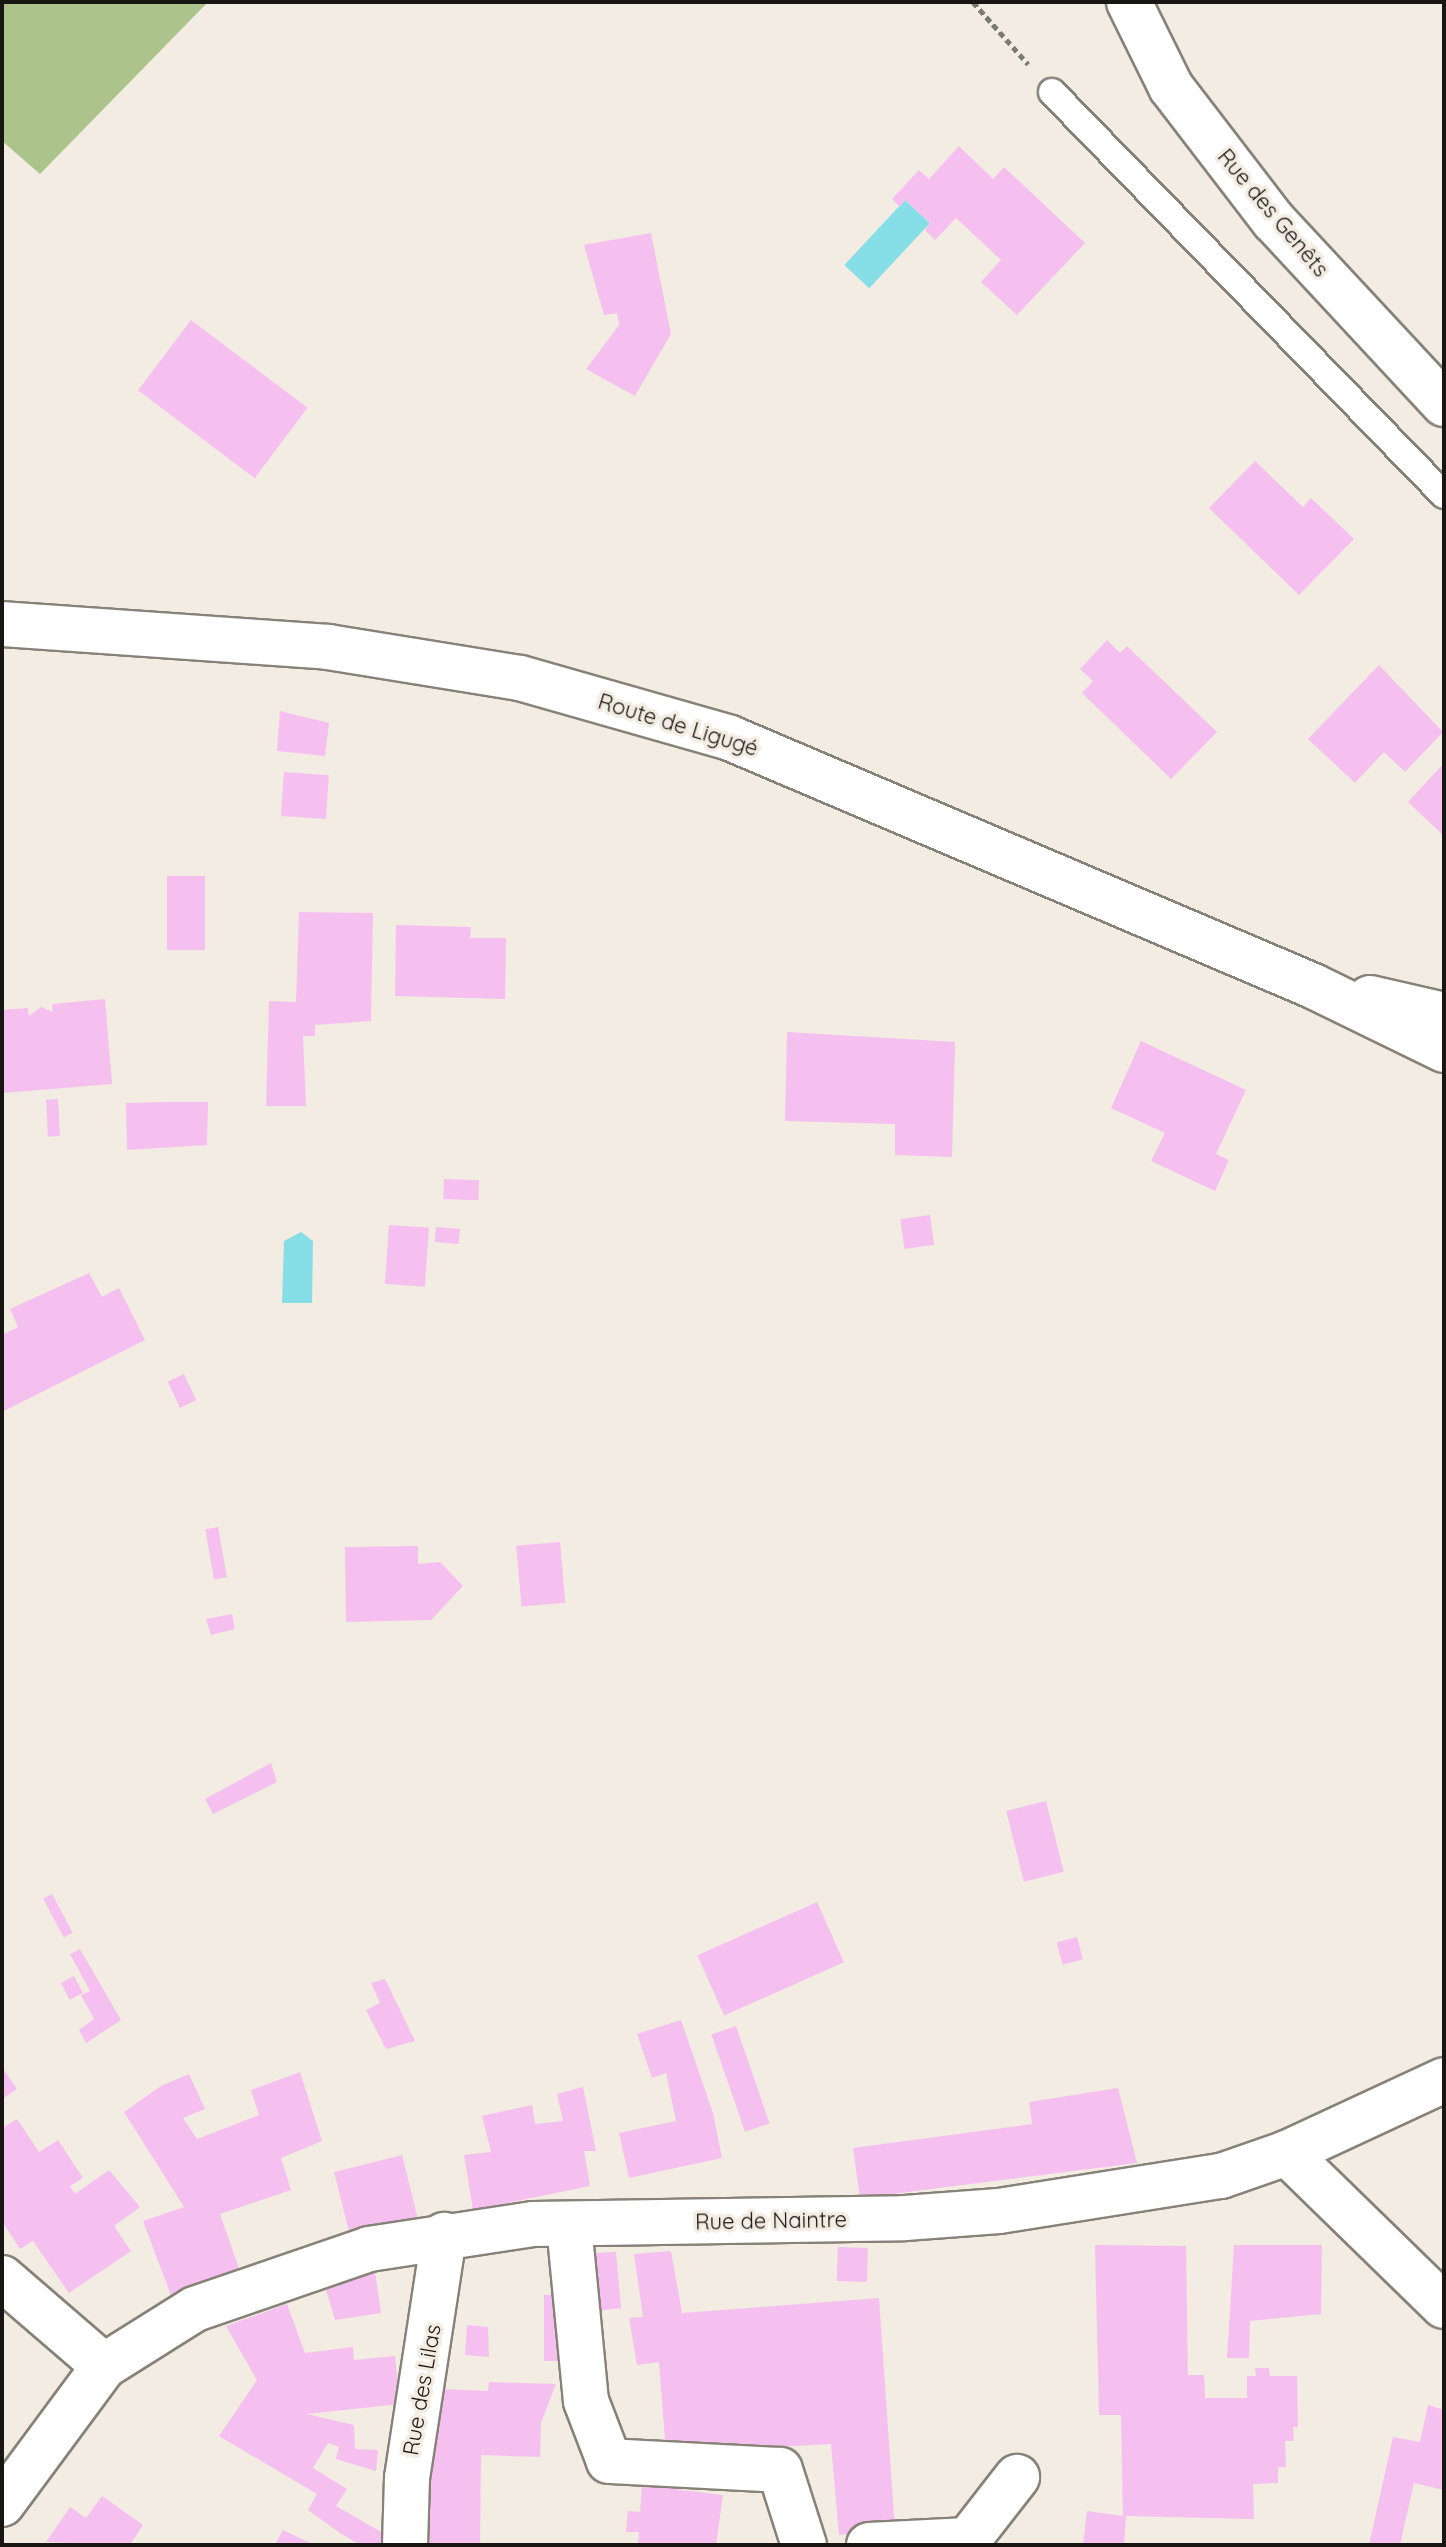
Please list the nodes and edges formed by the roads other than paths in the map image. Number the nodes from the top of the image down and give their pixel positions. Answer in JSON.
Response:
{"nodes":[{"id":1,"x":1129,"y":2,"type":"edge"},
{"id":2,"x":1052,"y":92,"type":"road end"},
{"id":3,"x":1444,"y":404,"type":"edge"},
{"id":4,"x":1444,"y":495,"type":"edge"},
{"id":5,"x":2,"y":624,"type":"edge"},
{"id":6,"x":1313,"y":986,"type":"junction"},
{"id":7,"x":1444,"y":1015,"type":"edge"},
{"id":8,"x":1444,"y":1050,"type":"edge"},
{"id":9,"x":1444,"y":2080,"type":"edge"},
{"id":10,"x":1287,"y":2153,"type":"junction"},
{"id":11,"x":569,"y":2225,"type":"junction"},
{"id":12,"x":444,"y":2235,"type":"junction"},
{"id":13,"x":2,"y":2278,"type":"edge"},
{"id":14,"x":1444,"y":2306,"type":"edge"},
{"id":15,"x":104,"y":2366,"type":"junction"},
{"id":16,"x":1017,"y":2477,"type":"dead end"},
{"id":17,"x":2,"y":2504,"type":"edge"},
{"id":18,"x":405,"y":2545,"type":"edge"},
{"id":19,"x":804,"y":2545,"type":"edge"},
{"id":20,"x":869,"y":2545,"type":"edge"}],
"edges":[{"from":1,"to":3,"type":"street","name":"Rue des Genêts"},
{"from":2,"to":4,"type":"lane"},
{"from":5,"to":6,"type":"street","name":"Route de Ligugé"},
{"from":6,"to":7,"type":"street","name":"Route de Ligugé"},
{"from":6,"to":8,"type":"street","name":"Route de Ligugé"},
{"from":9,"to":10,"type":"street","name":"Rue de Naintre"},
{"from":10,"to":11,"type":"street","name":"Rue de Naintre"},
{"from":10,"to":14,"type":"street"},
{"from":11,"to":12,"type":"street","name":"Rue de Naintre"},
{"from":11,"to":19,"type":"street"},
{"from":12,"to":15,"type":"street","name":"Rue de Naintre"},
{"from":12,"to":18,"type":"street","name":"Rue des Lilas"},
{"from":13,"to":15,"type":"street"},
{"from":15,"to":17,"type":"street"},
{"from":16,"to":20,"type":"street"}]}
